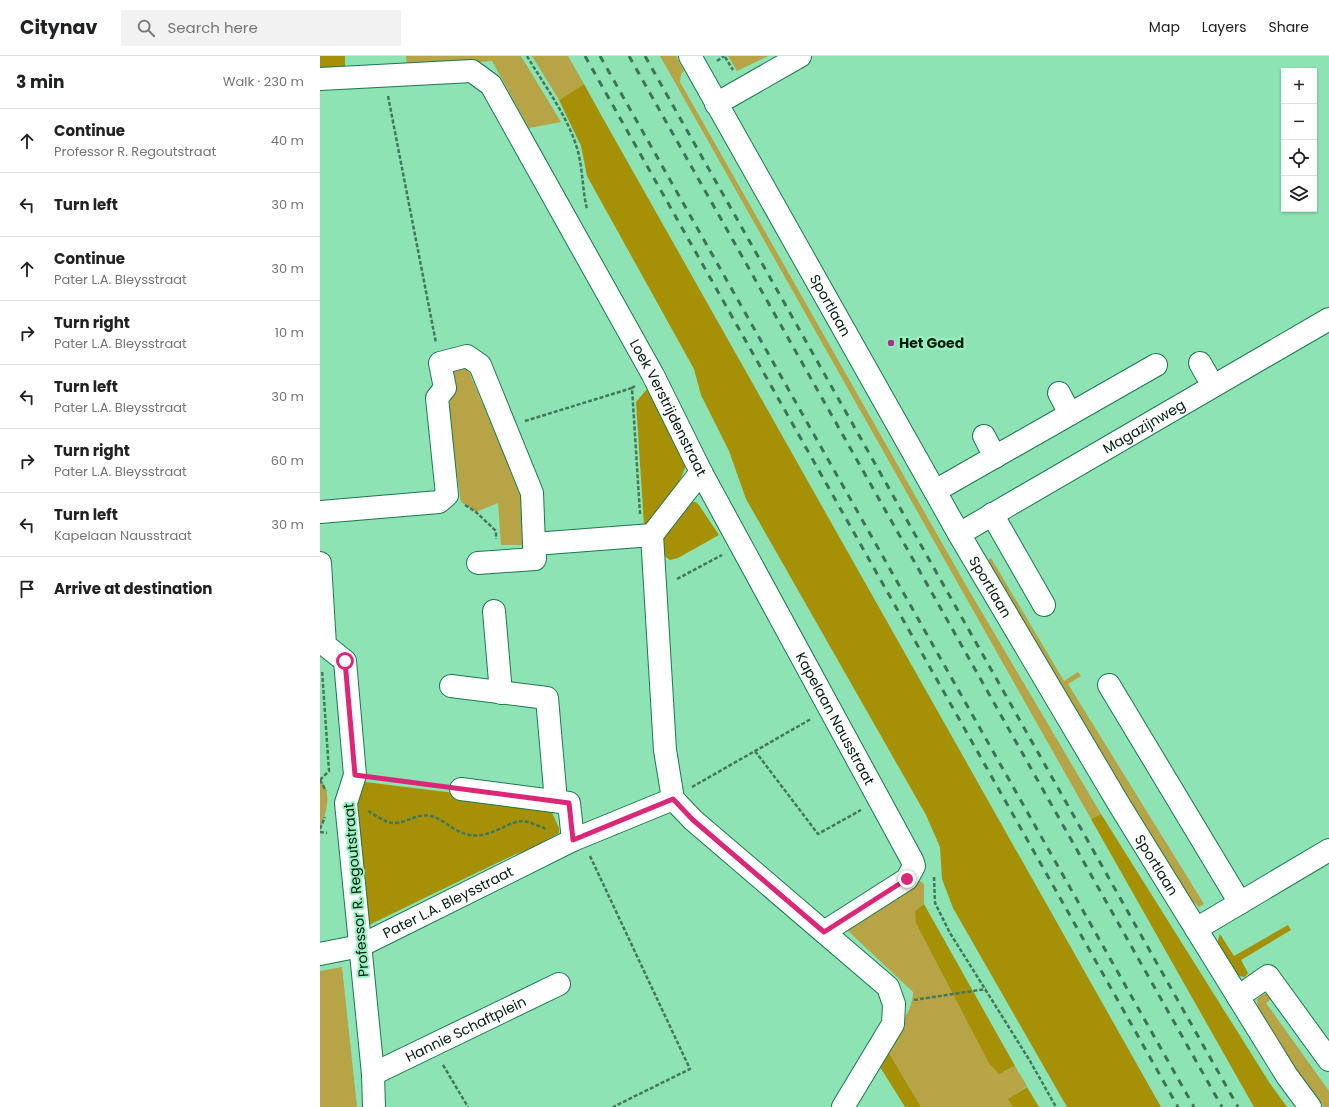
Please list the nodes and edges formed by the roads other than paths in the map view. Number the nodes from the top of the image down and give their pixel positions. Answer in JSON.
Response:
{"nodes":[{"id":1,"x":690,"y":56,"type":"edge"},
{"id":2,"x":800,"y":56,"type":"edge"},
{"id":3,"x":320,"y":79,"type":"edge"},
{"id":4,"x":716,"y":104,"type":"junction"},
{"id":5,"x":1329,"y":319,"type":"edge"},
{"id":6,"x":1200,"y":363,"type":"dead end"},
{"id":7,"x":1156,"y":365,"type":"dead end"},
{"id":8,"x":1213,"y":386,"type":"junction"},
{"id":9,"x":1059,"y":393,"type":"dead end"},
{"id":10,"x":1070,"y":414,"type":"junction"},
{"id":11,"x":984,"y":436,"type":"dead end"},
{"id":12,"x":995,"y":457,"type":"junction"},
{"id":13,"x":701,"y":472,"type":"junction"},
{"id":14,"x":935,"y":491,"type":"junction"},
{"id":15,"x":320,"y":512,"type":"edge"},
{"id":16,"x":992,"y":514,"type":"junction"},
{"id":17,"x":959,"y":534,"type":"junction"},
{"id":18,"x":647,"y":536,"type":"junction"},
{"id":19,"x":534,"y":544,"type":"junction"},
{"id":20,"x":488,"y":562,"type":"road end"},
{"id":21,"x":320,"y":563,"type":"edge"},
{"id":22,"x":1044,"y":605,"type":"dead end"},
{"id":23,"x":494,"y":611,"type":"dead end"},
{"id":24,"x":1109,"y":685,"type":"dead end"},
{"id":25,"x":451,"y":686,"type":"dead end"},
{"id":26,"x":501,"y":693,"type":"junction"},
{"id":27,"x":461,"y":789,"type":"road end"},
{"id":28,"x":673,"y":799,"type":"junction"},
{"id":29,"x":556,"y":801,"type":"junction"},
{"id":30,"x":575,"y":833,"type":"junction"},
{"id":31,"x":1329,"y":850,"type":"edge"},
{"id":32,"x":1240,"y":903,"type":"junction"},
{"id":33,"x":1196,"y":929,"type":"junction"},
{"id":34,"x":824,"y":932,"type":"junction"},
{"id":35,"x":360,"y":946,"type":"junction"},
{"id":36,"x":320,"y":954,"type":"edge"},
{"id":37,"x":559,"y":984,"type":"dead end"},
{"id":38,"x":1238,"y":997,"type":"junction"},
{"id":39,"x":1329,"y":1060,"type":"edge"},
{"id":40,"x":373,"y":1074,"type":"junction"},
{"id":41,"x":374,"y":1107,"type":"edge"},
{"id":42,"x":843,"y":1107,"type":"edge"},
{"id":43,"x":1310,"y":1107,"type":"edge"}],
"edges":[{"from":1,"to":4,"type":"street","name":"Sportlaan"},
{"from":2,"to":4,"type":"street"},
{"from":3,"to":13,"type":"street","name":"Loek Verstrijdenstraat"},
{"from":4,"to":14,"type":"street","name":"Sportlaan"},
{"from":5,"to":8,"type":"street","name":"Magazijnweg"},
{"from":6,"to":8,"type":"street"},
{"from":7,"to":10,"type":"street"},
{"from":8,"to":16,"type":"street","name":"Magazijnweg"},
{"from":9,"to":10,"type":"street"},
{"from":10,"to":12,"type":"street"},
{"from":11,"to":12,"type":"street"},
{"from":12,"to":14,"type":"street"},
{"from":13,"to":18,"type":"street","name":"Loek Verstrijdenstraat"},
{"from":13,"to":34,"type":"street","name":"Kapelaan Nausstraat"},
{"from":14,"to":17,"type":"street","name":"Sportlaan"},
{"from":15,"to":19,"type":"street"},
{"from":16,"to":17,"type":"street","name":"Magazijnweg"},
{"from":16,"to":22,"type":"street"},
{"from":17,"to":33,"type":"street","name":"Sportlaan"},
{"from":18,"to":19,"type":"street"},
{"from":18,"to":28,"type":"street"},
{"from":19,"to":20,"type":"street"},
{"from":21,"to":35,"type":"street","name":"Professor R. Regoutstraat"},
{"from":23,"to":26,"type":"street"},
{"from":24,"to":32,"type":"street"},
{"from":25,"to":26,"type":"street"},
{"from":26,"to":29,"type":"street"},
{"from":27,"to":29,"type":"street"},
{"from":28,"to":30,"type":"street","name":"Pater L.A. Bleysstraat"},
{"from":28,"to":34,"type":"street"},
{"from":29,"to":30,"type":"street"},
{"from":30,"to":35,"type":"street","name":"Pater L.A. Bleysstraat"},
{"from":31,"to":32,"type":"street"},
{"from":32,"to":33,"type":"street"},
{"from":33,"to":38,"type":"street","name":"Sportlaan"},
{"from":34,"to":42,"type":"street"},
{"from":35,"to":36,"type":"street","name":"Pater L.A. Bleysstraat"},
{"from":35,"to":40,"type":"street","name":"Professor R. Regoutstraat"},
{"from":37,"to":40,"type":"street","name":"Hannie Schaftplein"},
{"from":38,"to":39,"type":"street"},
{"from":38,"to":43,"type":"street","name":"Sportlaan"},
{"from":40,"to":41,"type":"street","name":"Professor R. Regoutstraat"}]}
